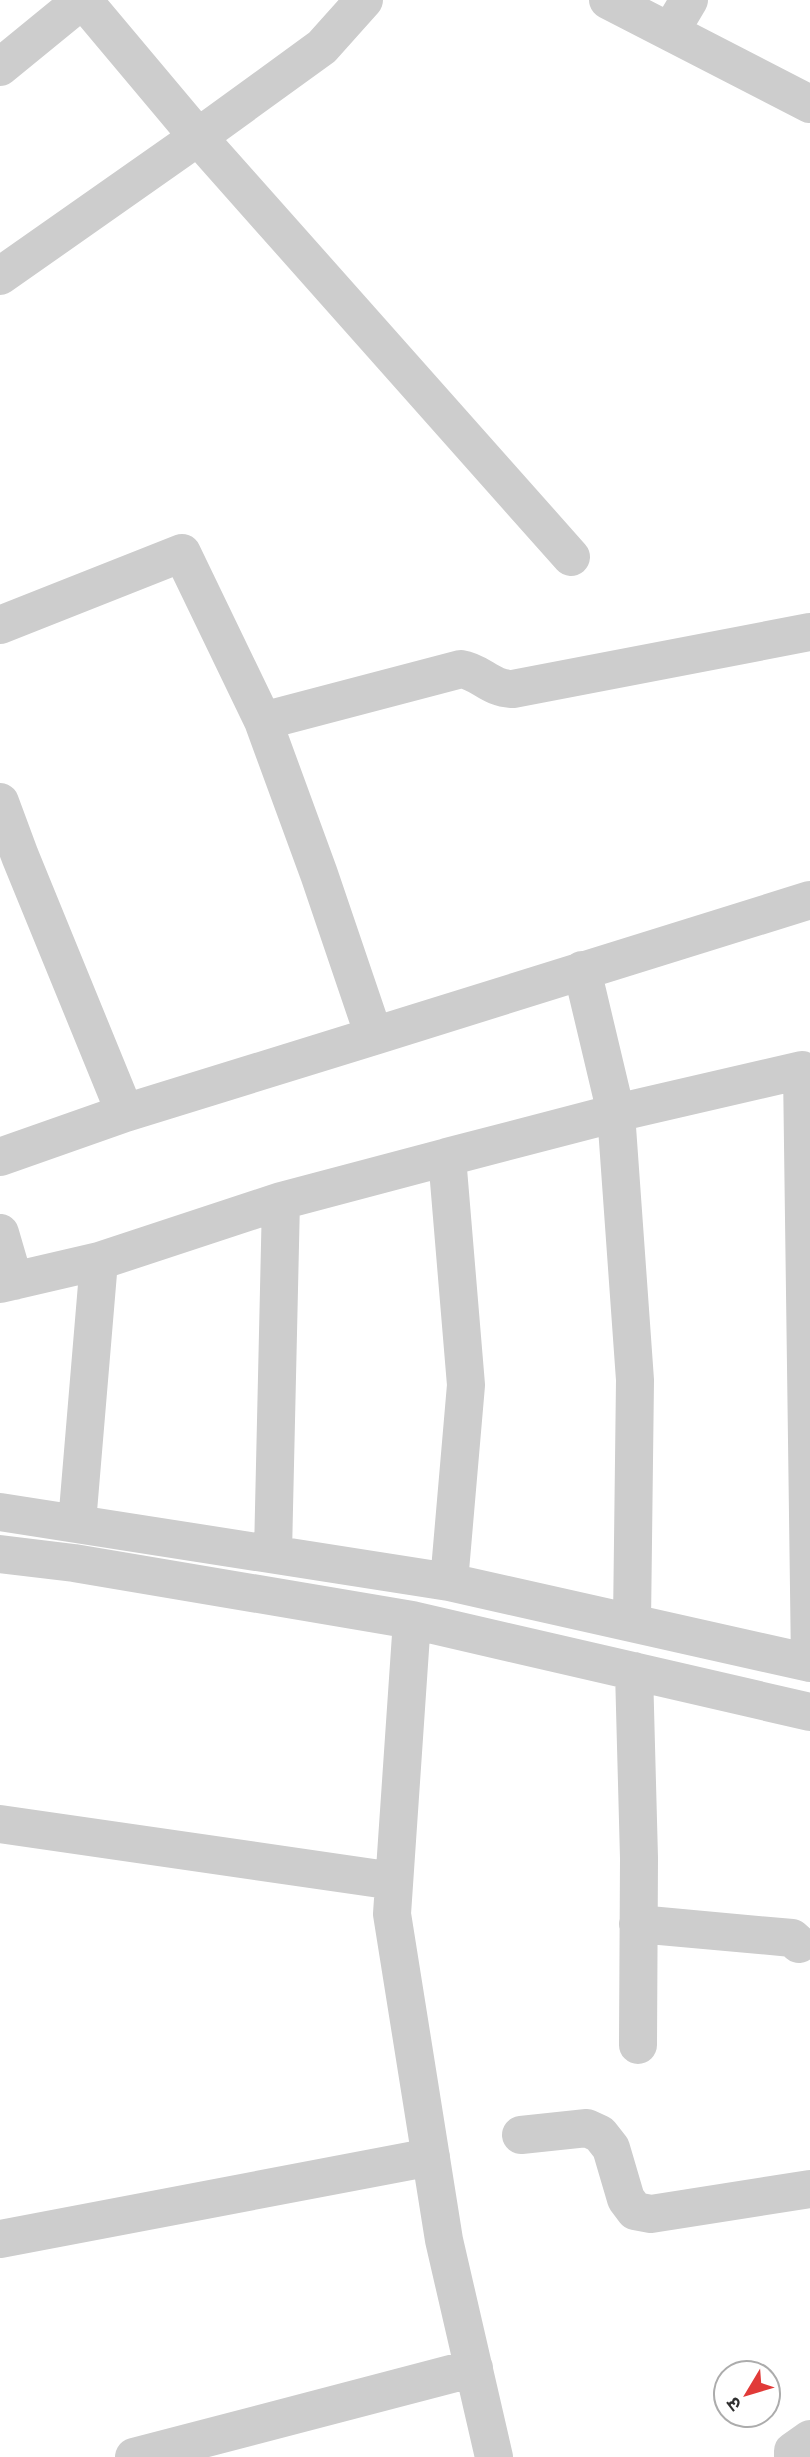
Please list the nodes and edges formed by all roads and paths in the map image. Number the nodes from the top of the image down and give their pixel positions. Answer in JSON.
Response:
{"nodes":[{"id":1,"x":82,"y":0,"type":"edge"},
{"id":2,"x":364,"y":0,"type":"edge"},
{"id":3,"x":608,"y":0,"type":"edge"},
{"id":4,"x":679,"y":16,"type":"edge"},
{"id":5,"x":0,"y":67,"type":"edge"},
{"id":6,"x":810,"y":104,"type":"edge"},
{"id":7,"x":198,"y":137,"type":"junction"},
{"id":8,"x":0,"y":276,"type":"edge"},
{"id":9,"x":571,"y":556,"type":"dead end"},
{"id":10,"x":0,"y":625,"type":"edge"},
{"id":11,"x":810,"y":632,"type":"edge"},
{"id":12,"x":263,"y":722,"type":"junction"},
{"id":13,"x":0,"y":802,"type":"edge"},
{"id":14,"x":810,"y":900,"type":"edge"},
{"id":15,"x":582,"y":970,"type":"junction"},
{"id":16,"x":374,"y":1036,"type":"junction"},
{"id":17,"x":806,"y":1070,"type":"edge"},
{"id":18,"x":616,"y":1113,"type":"junction"},
{"id":19,"x":125,"y":1114,"type":"junction"},
{"id":20,"x":0,"y":1157,"type":"edge"},
{"id":21,"x":447,"y":1157,"type":"junction"},
{"id":22,"x":281,"y":1201,"type":"junction"},
{"id":23,"x":0,"y":1233,"type":"edge"},
{"id":24,"x":99,"y":1261,"type":"junction"},
{"id":25,"x":7,"y":1282,"type":"edge"},
{"id":26,"x":0,"y":1512,"type":"edge"},
{"id":27,"x":77,"y":1523,"type":"junction"},
{"id":28,"x":273,"y":1553,"type":"junction"},
{"id":29,"x":0,"y":1554,"type":"edge"},
{"id":30,"x":449,"y":1581,"type":"junction"},
{"id":31,"x":412,"y":1620,"type":"junction"},
{"id":32,"x":632,"y":1622,"type":"junction"},
{"id":33,"x":810,"y":1663,"type":"edge"},
{"id":34,"x":634,"y":1671,"type":"junction"},
{"id":35,"x":810,"y":1712,"type":"edge"},
{"id":36,"x":0,"y":1824,"type":"edge"},
{"id":37,"x":394,"y":1881,"type":"junction"},
{"id":38,"x":638,"y":1924,"type":"junction"},
{"id":39,"x":802,"y":1960,"type":"edge"},
{"id":40,"x":638,"y":2045,"type":"dead end"},
{"id":41,"x":520,"y":2135,"type":"dead end"},
{"id":42,"x":431,"y":2157,"type":"junction"},
{"id":43,"x":810,"y":2189,"type":"edge"},
{"id":44,"x":0,"y":2239,"type":"edge"},
{"id":45,"x":474,"y":2368,"type":"junction"},
{"id":46,"x":810,"y":2439,"type":"edge"},
{"id":47,"x":134,"y":2457,"type":"edge"},
{"id":48,"x":494,"y":2457,"type":"edge"},
{"id":49,"x":793,"y":2457,"type":"edge"}],
"edges":[{"from":1,"to":5,"type":"street"},
{"from":1,"to":7,"type":"street"},
{"from":2,"to":7,"type":"street"},
{"from":3,"to":4,"type":"street"},
{"from":4,"to":6,"type":"street"},
{"from":7,"to":8,"type":"street"},
{"from":7,"to":9,"type":"street"},
{"from":10,"to":12,"type":"street"},
{"from":11,"to":12,"type":"street"},
{"from":12,"to":16,"type":"street"},
{"from":13,"to":19,"type":"street"},
{"from":14,"to":15,"type":"street"},
{"from":15,"to":16,"type":"street"},
{"from":15,"to":18,"type":"street"},
{"from":16,"to":19,"type":"street"},
{"from":17,"to":18,"type":"street"},
{"from":17,"to":33,"type":"street"},
{"from":18,"to":21,"type":"street"},
{"from":18,"to":32,"type":"street"},
{"from":19,"to":20,"type":"street"},
{"from":21,"to":22,"type":"street"},
{"from":21,"to":30,"type":"street"},
{"from":22,"to":24,"type":"street"},
{"from":22,"to":28,"type":"street"},
{"from":23,"to":25,"type":"street"},
{"from":24,"to":25,"type":"street"},
{"from":24,"to":27,"type":"street"},
{"from":26,"to":27,"type":"street"},
{"from":27,"to":28,"type":"street"},
{"from":28,"to":30,"type":"street"},
{"from":29,"to":31,"type":"street"},
{"from":30,"to":32,"type":"street"},
{"from":31,"to":34,"type":"street"},
{"from":31,"to":37,"type":"street"},
{"from":32,"to":33,"type":"street"},
{"from":34,"to":35,"type":"street"},
{"from":34,"to":38,"type":"street"},
{"from":36,"to":37,"type":"street"},
{"from":37,"to":42,"type":"street"},
{"from":38,"to":39,"type":"street"},
{"from":38,"to":40,"type":"street"},
{"from":41,"to":43,"type":"street"},
{"from":42,"to":44,"type":"street"},
{"from":42,"to":45,"type":"street"},
{"from":45,"to":47,"type":"street"},
{"from":45,"to":48,"type":"street"},
{"from":46,"to":49,"type":"street"}]}
